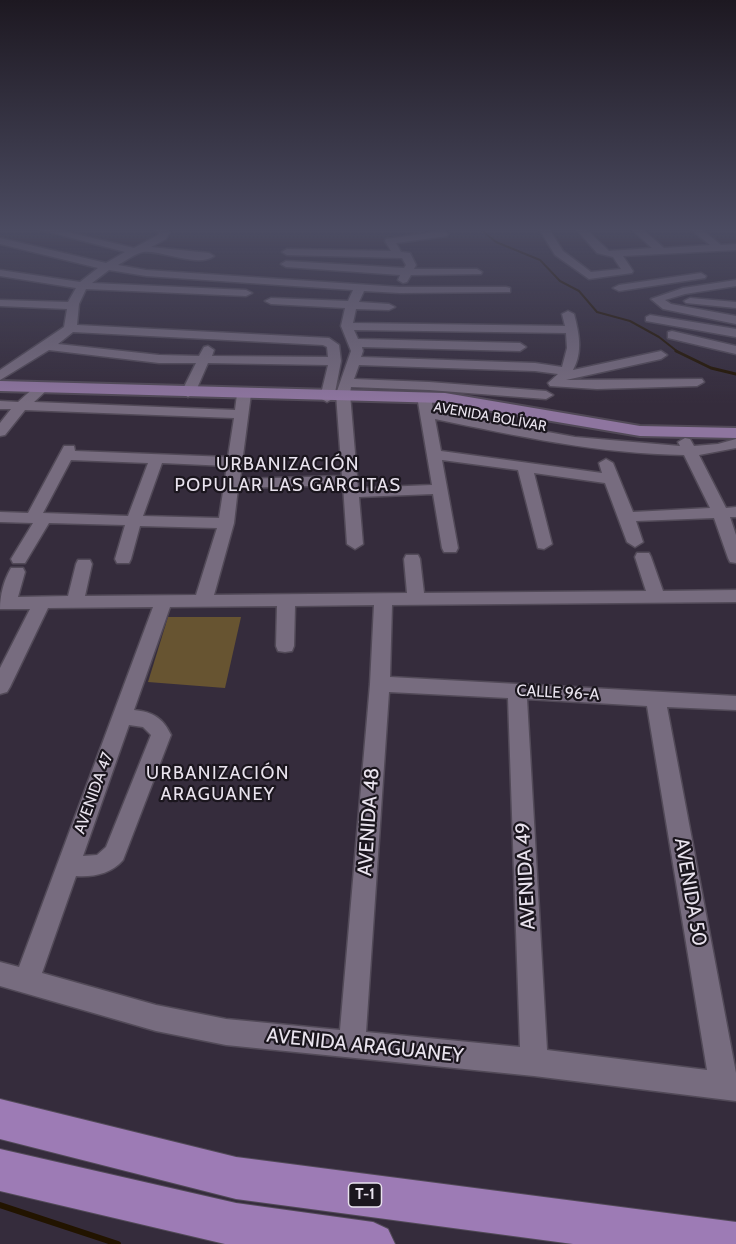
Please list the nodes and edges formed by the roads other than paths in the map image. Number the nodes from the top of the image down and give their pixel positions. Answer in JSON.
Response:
{"nodes":[{"id":1,"x":82,"y":287,"type":"edge"},
{"id":2,"x":107,"y":287,"type":"edge"},
{"id":3,"x":346,"y":287,"type":"edge"},
{"id":4,"x":401,"y":287,"type":"edge"},
{"id":5,"x":625,"y":287,"type":"edge"},
{"id":6,"x":700,"y":287,"type":"edge"},
{"id":7,"x":360,"y":288,"type":"junction"},
{"id":8,"x":619,"y":288,"type":"dead end"},
{"id":9,"x":400,"y":290,"type":"junction"},
{"id":10,"x":506,"y":290,"type":"dead end"},
{"id":11,"x":246,"y":293,"type":"dead end"},
{"id":12,"x":711,"y":295,"type":"dead end"},
{"id":13,"x":736,"y":295,"type":"edge"},
{"id":14,"x":658,"y":299,"type":"junction"},
{"id":15,"x":271,"y":301,"type":"dead end"},
{"id":16,"x":0,"y":303,"type":"edge"},
{"id":17,"x":352,"y":305,"type":"junction"},
{"id":18,"x":736,"y":305,"type":"edge"},
{"id":19,"x":73,"y":306,"type":"junction"},
{"id":20,"x":389,"y":307,"type":"dead end"},
{"id":21,"x":568,"y":314,"type":"dead end"},
{"id":22,"x":650,"y":319,"type":"dead end"},
{"id":23,"x":736,"y":320,"type":"edge"},
{"id":24,"x":519,"y":322,"type":"junction"},
{"id":25,"x":347,"y":326,"type":"junction"},
{"id":26,"x":70,"y":328,"type":"junction"},
{"id":27,"x":572,"y":330,"type":"junction"},
{"id":28,"x":736,"y":333,"type":"edge"},
{"id":29,"x":672,"y":335,"type":"dead end"},
{"id":30,"x":213,"y":337,"type":"junction"},
{"id":31,"x":353,"y":343,"type":"junction"},
{"id":32,"x":45,"y":346,"type":"junction"},
{"id":33,"x":520,"y":346,"type":"junction"},
{"id":34,"x":736,"y":350,"type":"edge"},
{"id":35,"x":662,"y":355,"type":"dead end"},
{"id":36,"x":204,"y":360,"type":"junction"},
{"id":37,"x":335,"y":361,"type":"junction"},
{"id":38,"x":353,"y":361,"type":"junction"},
{"id":39,"x":519,"y":366,"type":"junction"},
{"id":40,"x":0,"y":376,"type":"edge"},
{"id":41,"x":562,"y":376,"type":"junction"},
{"id":42,"x":697,"y":382,"type":"dead end"},
{"id":43,"x":0,"y":386,"type":"edge"},
{"id":44,"x":42,"y":387,"type":"junction"},
{"id":45,"x":405,"y":391,"type":"junction"},
{"id":46,"x":188,"y":393,"type":"junction"},
{"id":47,"x":244,"y":394,"type":"junction"},
{"id":48,"x":337,"y":394,"type":"junction"},
{"id":49,"x":546,"y":395,"type":"junction"},
{"id":50,"x":0,"y":405,"type":"edge"},
{"id":51,"x":21,"y":406,"type":"junction"},
{"id":52,"x":426,"y":406,"type":"junction"},
{"id":53,"x":512,"y":412,"type":"junction"},
{"id":54,"x":536,"y":412,"type":"junction"},
{"id":55,"x":239,"y":414,"type":"junction"},
{"id":56,"x":0,"y":432,"type":"edge"},
{"id":57,"x":736,"y":433,"type":"edge"},
{"id":58,"x":684,"y":442,"type":"junction"},
{"id":59,"x":736,"y":442,"type":"edge"},
{"id":60,"x":434,"y":454,"type":"junction"},
{"id":61,"x":157,"y":458,"type":"junction"},
{"id":62,"x":233,"y":462,"type":"junction"},
{"id":63,"x":606,"y":463,"type":"dead end"},
{"id":64,"x":525,"y":468,"type":"junction"},
{"id":65,"x":611,"y":479,"type":"junction"},
{"id":66,"x":233,"y":484,"type":"junction"},
{"id":67,"x":351,"y":487,"type":"junction"},
{"id":68,"x":438,"y":489,"type":"junction"},
{"id":69,"x":728,"y":512,"type":"edge"},
{"id":70,"x":0,"y":517,"type":"edge"},
{"id":71,"x":628,"y":517,"type":"junction"},
{"id":72,"x":38,"y":518,"type":"junction"},
{"id":73,"x":134,"y":520,"type":"junction"},
{"id":74,"x":226,"y":523,"type":"junction"},
{"id":75,"x":355,"y":544,"type":"dead end"},
{"id":76,"x":544,"y":544,"type":"dead end"},
{"id":77,"x":450,"y":548,"type":"dead end"},
{"id":78,"x":736,"y":558,"type":"edge"},
{"id":79,"x":123,"y":559,"type":"dead end"},
{"id":80,"x":412,"y":559,"type":"dead end"},
{"id":81,"x":84,"y":564,"type":"dead end"},
{"id":82,"x":656,"y":596,"type":"junction"},
{"id":83,"x":736,"y":596,"type":"edge"},
{"id":84,"x":382,"y":598,"type":"junction"},
{"id":85,"x":416,"y":598,"type":"junction"},
{"id":86,"x":286,"y":600,"type":"junction"},
{"id":87,"x":203,"y":602,"type":"junction"},
{"id":88,"x":4,"y":603,"type":"edge"},
{"id":89,"x":42,"y":603,"type":"junction"},
{"id":90,"x":75,"y":603,"type":"junction"},
{"id":91,"x":163,"y":603,"type":"junction"},
{"id":92,"x":285,"y":646,"type":"dead end"},
{"id":93,"x":380,"y":684,"type":"junction"},
{"id":94,"x":0,"y":687,"type":"edge"},
{"id":95,"x":518,"y":697,"type":"junction"},
{"id":96,"x":656,"y":698,"type":"junction"},
{"id":97,"x":736,"y":703,"type":"edge"},
{"id":98,"x":122,"y":717,"type":"junction"},
{"id":99,"x":68,"y":865,"type":"junction"},
{"id":100,"x":0,"y":974,"type":"edge"},
{"id":101,"x":26,"y":982,"type":"junction"},
{"id":102,"x":352,"y":1045,"type":"junction"},
{"id":103,"x":533,"y":1056,"type":"junction"},
{"id":104,"x":730,"y":1087,"type":"edge"},
{"id":105,"x":0,"y":1119,"type":"edge"},
{"id":106,"x":0,"y":1170,"type":"edge"},
{"id":107,"x":373,"y":1244,"type":"edge"},
{"id":108,"x":736,"y":1244,"type":"edge"}],
"edges":[{"from":1,"to":19,"type":"street"},
{"from":2,"to":11,"type":"street"},
{"from":3,"to":7,"type":"street"},
{"from":4,"to":9,"type":"street"},
{"from":5,"to":8,"type":"street"},
{"from":6,"to":14,"type":"street"},
{"from":7,"to":9,"type":"street"},
{"from":7,"to":17,"type":"street"},
{"from":9,"to":10,"type":"street"},
{"from":12,"to":13,"type":"street"},
{"from":14,"to":18,"type":"street"},
{"from":14,"to":23,"type":"street"},
{"from":15,"to":17,"type":"street"},
{"from":16,"to":19,"type":"street"},
{"from":17,"to":20,"type":"street"},
{"from":17,"to":25,"type":"street"},
{"from":19,"to":26,"type":"street"},
{"from":21,"to":27,"type":"street"},
{"from":22,"to":28,"type":"street"},
{"from":24,"to":25,"type":"street"},
{"from":24,"to":27,"type":"street"},
{"from":24,"to":33,"type":"street"},
{"from":25,"to":31,"type":"street"},
{"from":26,"to":30,"type":"street"},
{"from":26,"to":32,"type":"street"},
{"from":27,"to":41,"type":"street"},
{"from":29,"to":34,"type":"street"},
{"from":30,"to":36,"type":"street"},
{"from":30,"to":37,"type":"street"},
{"from":31,"to":33,"type":"street"},
{"from":31,"to":38,"type":"street"},
{"from":32,"to":36,"type":"street"},
{"from":32,"to":40,"type":"street"},
{"from":33,"to":39,"type":"street"},
{"from":35,"to":41,"type":"street"},
{"from":36,"to":37,"type":"street"},
{"from":36,"to":46,"type":"street"},
{"from":37,"to":48,"type":"street"},
{"from":38,"to":39,"type":"street"},
{"from":38,"to":48,"type":"street"},
{"from":39,"to":41,"type":"street"},
{"from":39,"to":53,"type":"street"},
{"from":41,"to":42,"type":"street"},
{"from":41,"to":49,"type":"street"},
{"from":43,"to":44,"type":"main road","name":"AVENIDA BOLÍVAR"},
{"from":44,"to":46,"type":"main road","name":"AVENIDA BOLÍVAR"},
{"from":44,"to":51,"type":"street"},
{"from":45,"to":48,"type":"main road","name":"AVENIDA BOLÍVAR"},
{"from":45,"to":52,"type":"main road","name":"AVENIDA BOLÍVAR"},
{"from":45,"to":53,"type":"street"},
{"from":46,"to":47,"type":"main road","name":"AVENIDA BOLÍVAR"},
{"from":47,"to":48,"type":"main road","name":"AVENIDA BOLÍVAR"},
{"from":47,"to":55,"type":"street"},
{"from":48,"to":52,"type":"main road","name":"AVENIDA BOLÍVAR"},
{"from":48,"to":67,"type":"street"},
{"from":49,"to":53,"type":"street"},
{"from":49,"to":54,"type":"street"},
{"from":50,"to":51,"type":"street"},
{"from":51,"to":55,"type":"street"},
{"from":51,"to":56,"type":"street"},
{"from":52,"to":53,"type":"main road","name":"AVENIDA BOLÍVAR"},
{"from":52,"to":60,"type":"street"},
{"from":53,"to":54,"type":"main road","name":"AVENIDA BOLÍVAR"},
{"from":53,"to":58,"type":"main road","name":"AVENIDA BOLÍVAR"},
{"from":54,"to":58,"type":"main road","name":"AVENIDA BOLÍVAR"},
{"from":55,"to":62,"type":"street"},
{"from":57,"to":58,"type":"main road","name":"AVENIDA BOLÍVAR"},
{"from":58,"to":59,"type":"main road","name":"AVENIDA BOLÍVAR"},
{"from":58,"to":69,"type":"street"},
{"from":60,"to":64,"type":"street"},
{"from":60,"to":68,"type":"street"},
{"from":61,"to":62,"type":"street"},
{"from":61,"to":72,"type":"street"},
{"from":61,"to":73,"type":"street"},
{"from":62,"to":66,"type":"street"},
{"from":63,"to":65,"type":"street"},
{"from":64,"to":65,"type":"street"},
{"from":64,"to":76,"type":"street"},
{"from":65,"to":71,"type":"street"},
{"from":66,"to":67,"type":"street"},
{"from":66,"to":74,"type":"street"},
{"from":67,"to":68,"type":"street"},
{"from":67,"to":75,"type":"street"},
{"from":68,"to":77,"type":"street"},
{"from":69,"to":71,"type":"street"},
{"from":69,"to":78,"type":"street"},
{"from":70,"to":72,"type":"street"},
{"from":71,"to":82,"type":"street"},
{"from":72,"to":73,"type":"street"},
{"from":72,"to":88,"type":"street"},
{"from":73,"to":74,"type":"street"},
{"from":73,"to":79,"type":"street"},
{"from":74,"to":87,"type":"street"},
{"from":80,"to":85,"type":"street"},
{"from":81,"to":90,"type":"street"},
{"from":82,"to":83,"type":"street"},
{"from":82,"to":85,"type":"street"},
{"from":84,"to":85,"type":"street"},
{"from":84,"to":86,"type":"street"},
{"from":84,"to":93,"type":"street","name":"AVENIDA 48"},
{"from":86,"to":87,"type":"street"},
{"from":86,"to":92,"type":"street"},
{"from":87,"to":91,"type":"street"},
{"from":88,"to":89,"type":"street"},
{"from":89,"to":90,"type":"street"},
{"from":89,"to":94,"type":"street"},
{"from":90,"to":91,"type":"street"},
{"from":91,"to":98,"type":"street","name":"AVENIDA 47"},
{"from":93,"to":95,"type":"street","name":"CALLE 96-A"},
{"from":93,"to":102,"type":"street","name":"AVENIDA 48"},
{"from":95,"to":96,"type":"street","name":"CALLE 96-A"},
{"from":95,"to":103,"type":"street","name":"AVENIDA 49"},
{"from":96,"to":97,"type":"street","name":"CALLE 96-A"},
{"from":96,"to":104,"type":"street","name":"AVENIDA 50"},
{"from":98,"to":99,"type":"street","name":"AVENIDA 47"},
{"from":98,"to":99,"type":"street"},
{"from":99,"to":101,"type":"street","name":"AVENIDA 47"},
{"from":100,"to":101,"type":"street","name":"AVENIDA ARAGUANEY"},
{"from":101,"to":102,"type":"street","name":"AVENIDA ARAGUANEY"},
{"from":102,"to":103,"type":"street","name":"AVENIDA ARAGUANEY"},
{"from":103,"to":104,"type":"street","name":"AVENIDA ARAGUANEY"},
{"from":105,"to":108,"type":"highway","number":"T-1"},
{"from":106,"to":107,"type":"highway"}]}
